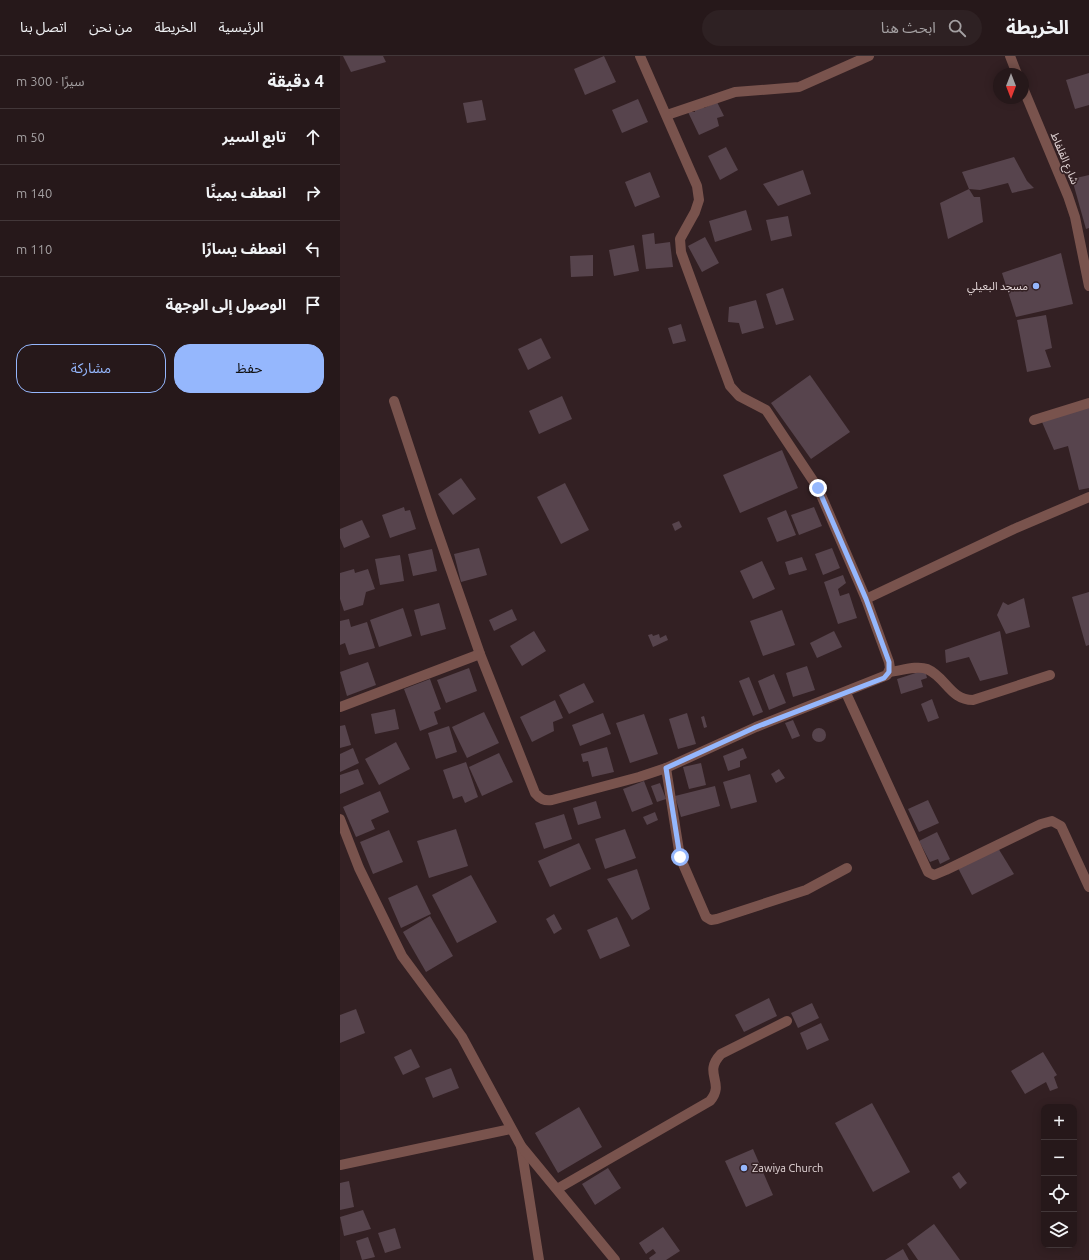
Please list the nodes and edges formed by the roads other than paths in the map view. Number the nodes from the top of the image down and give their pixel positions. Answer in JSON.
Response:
{"nodes":[{"id":1,"x":640,"y":56,"type":"edge"},
{"id":2,"x":869,"y":56,"type":"edge"},
{"id":3,"x":1010,"y":56,"type":"edge"},
{"id":4,"x":1015,"y":68,"type":"edge"},
{"id":5,"x":1029,"y":102,"type":"edge"},
{"id":6,"x":667,"y":115,"type":"junction"},
{"id":7,"x":1088,"y":280,"type":"edge"},
{"id":8,"x":394,"y":401,"type":"dead end"},
{"id":9,"x":1089,"y":403,"type":"edge"},
{"id":10,"x":1034,"y":420,"type":"dead end"},
{"id":11,"x":1089,"y":497,"type":"edge"},
{"id":12,"x":866,"y":599,"type":"junction"},
{"id":13,"x":480,"y":654,"type":"junction"},
{"id":14,"x":889,"y":672,"type":"junction"},
{"id":15,"x":1050,"y":675,"type":"dead end"},
{"id":16,"x":846,"y":693,"type":"junction"},
{"id":17,"x":340,"y":707,"type":"edge"},
{"id":18,"x":666,"y":768,"type":"junction"},
{"id":19,"x":340,"y":819,"type":"edge"},
{"id":20,"x":847,"y":868,"type":"dead end"},
{"id":21,"x":1089,"y":887,"type":"edge"},
{"id":22,"x":787,"y":1021,"type":"dead end"},
{"id":23,"x":511,"y":1129,"type":"junction"},
{"id":24,"x":520,"y":1146,"type":"junction"},
{"id":25,"x":340,"y":1165,"type":"edge"},
{"id":26,"x":557,"y":1189,"type":"junction"},
{"id":27,"x":539,"y":1260,"type":"edge"},
{"id":28,"x":615,"y":1260,"type":"edge"}],
"edges":[{"from":1,"to":6,"type":"street"},
{"from":2,"to":6,"type":"street"},
{"from":3,"to":4,"type":"street"},
{"from":5,"to":7,"type":"street","name":"شارع القلفاط"},
{"from":6,"to":12,"type":"street"},
{"from":8,"to":13,"type":"street"},
{"from":9,"to":10,"type":"street"},
{"from":11,"to":12,"type":"street"},
{"from":12,"to":14,"type":"street"},
{"from":13,"to":17,"type":"street"},
{"from":13,"to":18,"type":"street"},
{"from":14,"to":15,"type":"street"},
{"from":14,"to":16,"type":"street"},
{"from":16,"to":18,"type":"street"},
{"from":16,"to":21,"type":"street"},
{"from":18,"to":20,"type":"street"},
{"from":19,"to":23,"type":"street"},
{"from":22,"to":26,"type":"street"},
{"from":23,"to":24,"type":"street"},
{"from":23,"to":25,"type":"street"},
{"from":24,"to":26,"type":"street"},
{"from":24,"to":27,"type":"street"},
{"from":26,"to":28,"type":"street"}]}
